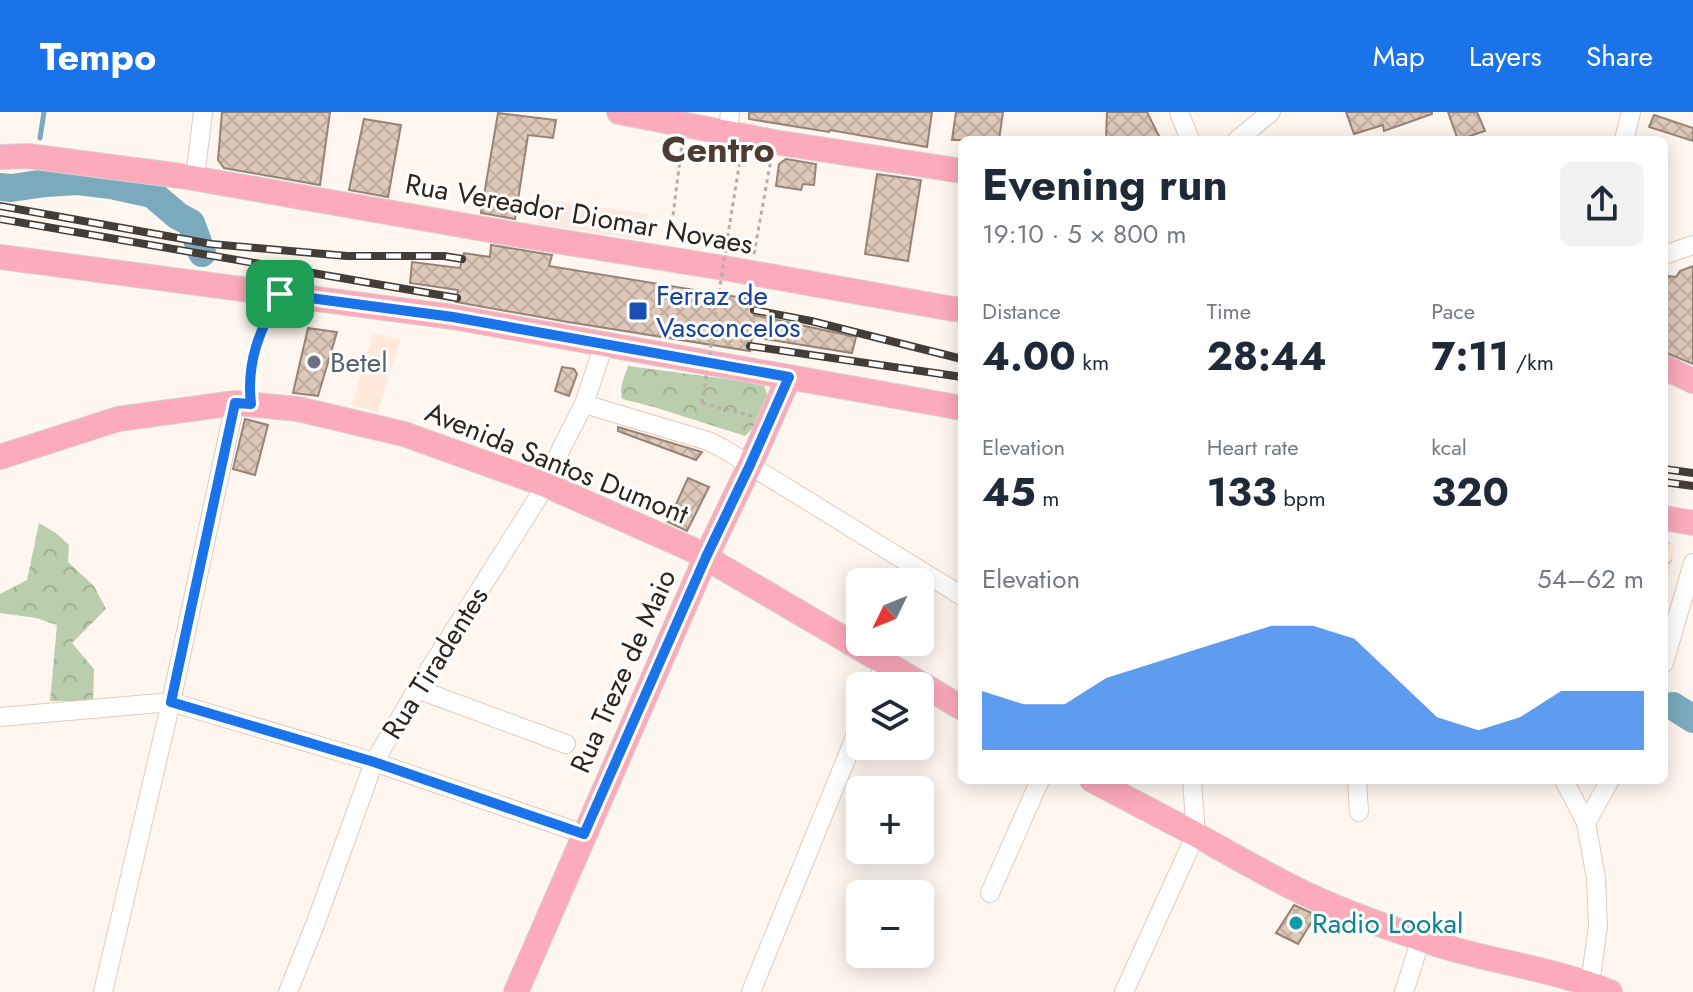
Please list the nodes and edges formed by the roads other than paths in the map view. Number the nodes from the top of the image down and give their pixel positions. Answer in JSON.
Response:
{"nodes":[{"id":1,"x":203,"y":112,"type":"edge"},
{"id":2,"x":619,"y":112,"type":"edge"},
{"id":3,"x":1179,"y":112,"type":"edge"},
{"id":4,"x":1271,"y":112,"type":"edge"},
{"id":5,"x":1631,"y":112,"type":"edge"},
{"id":6,"x":687,"y":121,"type":"edge"},
{"id":7,"x":734,"y":127,"type":"edge"},
{"id":8,"x":1188,"y":136,"type":"edge"},
{"id":9,"x":1242,"y":136,"type":"edge"},
{"id":10,"x":1625,"y":136,"type":"edge"},
{"id":11,"x":0,"y":157,"type":"edge"},
{"id":12,"x":958,"y":170,"type":"edge"},
{"id":13,"x":195,"y":178,"type":"junction"},
{"id":14,"x":1693,"y":245,"type":"edge"},
{"id":15,"x":1668,"y":254,"type":"edge"},
{"id":16,"x":0,"y":257,"type":"edge"},
{"id":17,"x":958,"y":309,"type":"edge"},
{"id":18,"x":604,"y":345,"type":"junction"},
{"id":19,"x":1668,"y":369,"type":"edge"},
{"id":20,"x":789,"y":377,"type":"junction"},
{"id":21,"x":1693,"y":381,"type":"edge"},
{"id":22,"x":243,"y":403,"type":"junction"},
{"id":23,"x":584,"y":404,"type":"junction"},
{"id":24,"x":958,"y":407,"type":"edge"},
{"id":25,"x":0,"y":457,"type":"edge"},
{"id":26,"x":750,"y":465,"type":"junction"},
{"id":27,"x":546,"y":485,"type":"junction"},
{"id":28,"x":1668,"y":519,"type":"edge"},
{"id":29,"x":1693,"y":523,"type":"edge"},
{"id":30,"x":706,"y":557,"type":"junction"},
{"id":31,"x":1693,"y":563,"type":"edge"},
{"id":32,"x":958,"y":594,"type":"edge"},
{"id":33,"x":1668,"y":649,"type":"edge"},
{"id":34,"x":876,"y":672,"type":"edge"},
{"id":35,"x":417,"y":689,"type":"junction"},
{"id":36,"x":934,"y":697,"type":"edge"},
{"id":37,"x":171,"y":702,"type":"junction"},
{"id":38,"x":958,"y":706,"type":"edge"},
{"id":39,"x":0,"y":717,"type":"edge"},
{"id":40,"x":566,"y":744,"type":"dead end"},
{"id":41,"x":846,"y":759,"type":"edge"},
{"id":42,"x":374,"y":762,"type":"junction"},
{"id":43,"x":1038,"y":784,"type":"edge"},
{"id":44,"x":1100,"y":784,"type":"edge"},
{"id":45,"x":1192,"y":784,"type":"edge"},
{"id":46,"x":1357,"y":784,"type":"edge"},
{"id":47,"x":1566,"y":784,"type":"edge"},
{"id":48,"x":1608,"y":784,"type":"edge"},
{"id":49,"x":1359,"y":812,"type":"dead end"},
{"id":50,"x":1586,"y":823,"type":"junction"},
{"id":51,"x":584,"y":834,"type":"junction"},
{"id":52,"x":1196,"y":834,"type":"junction"},
{"id":53,"x":990,"y":893,"type":"dead end"},
{"id":54,"x":1421,"y":939,"type":"junction"},
{"id":55,"x":1600,"y":988,"type":"edge"},
{"id":56,"x":103,"y":992,"type":"edge"},
{"id":57,"x":288,"y":992,"type":"edge"},
{"id":58,"x":516,"y":992,"type":"edge"},
{"id":59,"x":751,"y":992,"type":"edge"},
{"id":60,"x":1124,"y":992,"type":"edge"},
{"id":61,"x":1404,"y":992,"type":"edge"}],
"edges":[{"from":1,"to":13,"type":"street"},
{"from":2,"to":6,"type":"main road"},
{"from":3,"to":8,"type":"street"},
{"from":4,"to":9,"type":"street"},
{"from":5,"to":10,"type":"street"},
{"from":6,"to":7,"type":"main road"},
{"from":7,"to":12,"type":"main road"},
{"from":11,"to":13,"type":"main road","name":"Rua Vereador Diomar Novaes"},
{"from":13,"to":17,"type":"main road","name":"Rua Vereador Diomar Novaes"},
{"from":14,"to":15,"type":"street"},
{"from":16,"to":18,"type":"main road"},
{"from":18,"to":20,"type":"main road"},
{"from":18,"to":23,"type":"street","name":"Rua Tiradentes"},
{"from":19,"to":21,"type":"main road"},
{"from":20,"to":24,"type":"main road"},
{"from":20,"to":26,"type":"main road","name":"Rua Treze de Maio"},
{"from":22,"to":25,"type":"main road","name":"Avenida Santos Dumont"},
{"from":22,"to":27,"type":"main road","name":"Avenida Santos Dumont"},
{"from":22,"to":37,"type":"street"},
{"from":23,"to":26,"type":"street"},
{"from":23,"to":27,"type":"street","name":"Rua Tiradentes"},
{"from":26,"to":30,"type":"main road","name":"Rua Treze de Maio"},
{"from":26,"to":32,"type":"street"},
{"from":27,"to":30,"type":"main road","name":"Avenida Santos Dumont"},
{"from":27,"to":35,"type":"street","name":"Rua Tiradentes"},
{"from":28,"to":29,"type":"main road"},
{"from":30,"to":34,"type":"main road","name":"Avenida Santos Dumont"},
{"from":30,"to":51,"type":"main road","name":"Rua Treze de Maio"},
{"from":31,"to":33,"type":"street"},
{"from":35,"to":40,"type":"street"},
{"from":35,"to":42,"type":"street","name":"Rua Tiradentes"},
{"from":36,"to":38,"type":"main road","name":"Avenida Santos Dumont"},
{"from":37,"to":39,"type":"street"},
{"from":37,"to":42,"type":"street"},
{"from":37,"to":56,"type":"street"},
{"from":41,"to":59,"type":"street"},
{"from":42,"to":51,"type":"street"},
{"from":42,"to":57,"type":"street","name":"Rua Tiradentes"},
{"from":43,"to":53,"type":"street"},
{"from":44,"to":52,"type":"main road"},
{"from":45,"to":52,"type":"street"},
{"from":46,"to":49,"type":"street"},
{"from":47,"to":50,"type":"street"},
{"from":48,"to":50,"type":"street"},
{"from":50,"to":55,"type":"street"},
{"from":51,"to":58,"type":"main road","name":"Rua Treze de Maio"},
{"from":52,"to":54,"type":"main road"},
{"from":52,"to":60,"type":"street"},
{"from":54,"to":55,"type":"main road"},
{"from":54,"to":61,"type":"street"}]}
